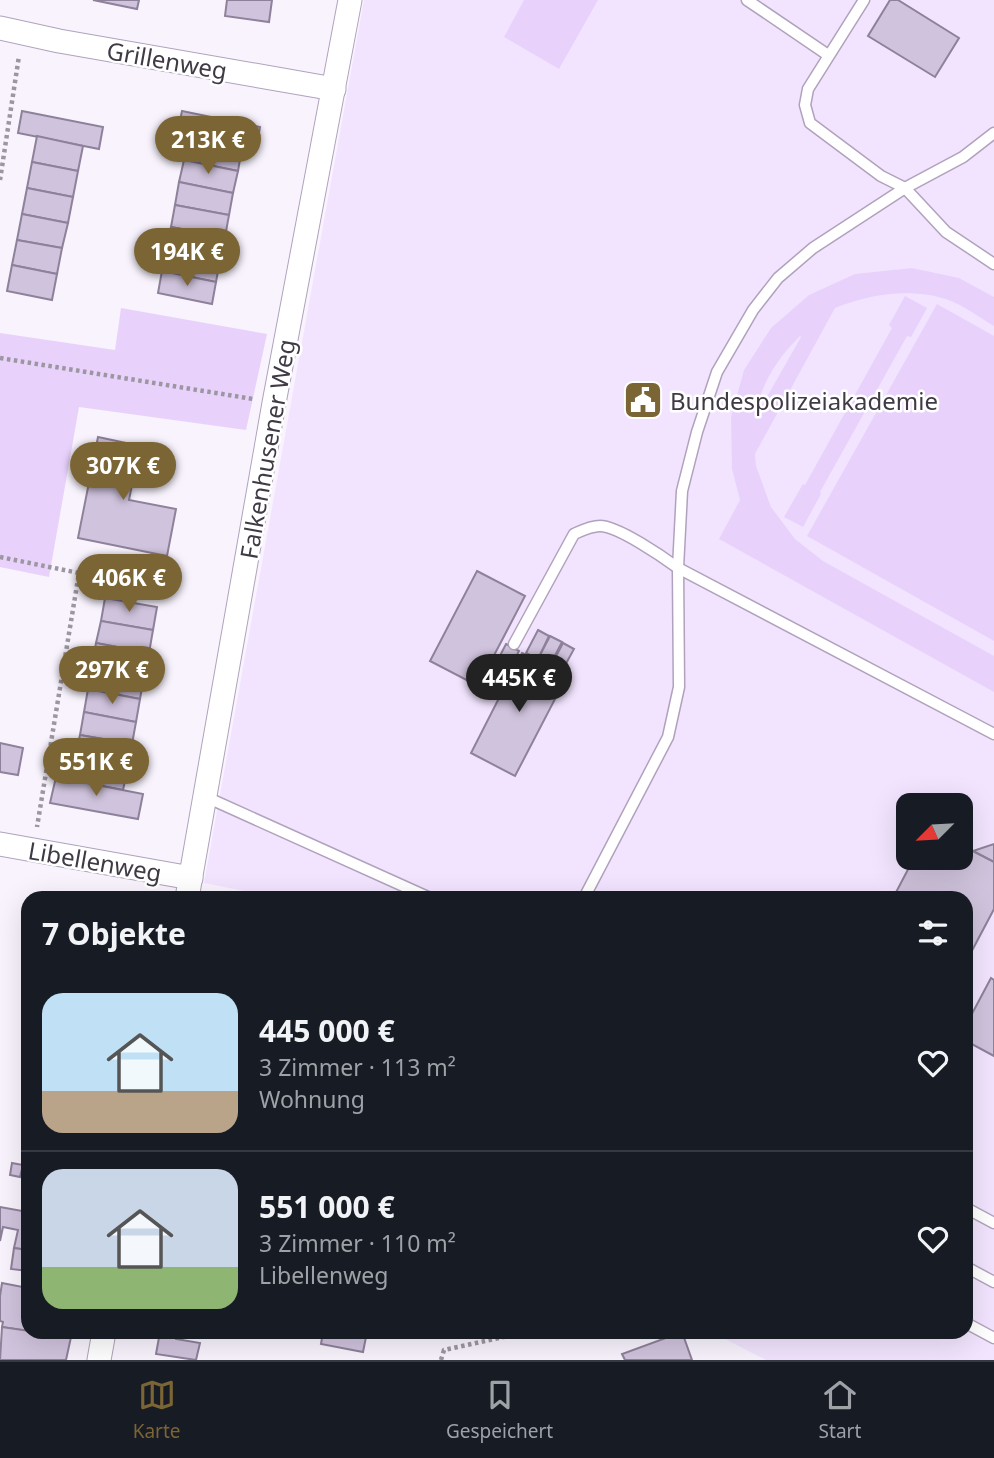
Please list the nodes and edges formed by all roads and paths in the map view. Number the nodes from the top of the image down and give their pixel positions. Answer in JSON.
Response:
{"nodes":[{"id":1,"x":350,"y":0,"type":"edge"},
{"id":2,"x":747,"y":0,"type":"edge"},
{"id":3,"x":864,"y":0,"type":"edge"},
{"id":4,"x":0,"y":28,"type":"edge"},
{"id":5,"x":23,"y":33,"type":"junction"},
{"id":6,"x":828,"y":55,"type":"junction"},
{"id":7,"x":334,"y":89,"type":"junction"},
{"id":8,"x":994,"y":133,"type":"edge"},
{"id":9,"x":0,"y":180,"type":"edge"},
{"id":10,"x":905,"y":188,"type":"junction"},
{"id":11,"x":994,"y":264,"type":"edge"},
{"id":12,"x":0,"y":358,"type":"edge"},
{"id":13,"x":274,"y":403,"type":"junction"},
{"id":14,"x":0,"y":557,"type":"edge"},
{"id":15,"x":678,"y":568,"type":"junction"},
{"id":16,"x":514,"y":644,"type":"dead end"},
{"id":17,"x":994,"y":734,"type":"edge"},
{"id":18,"x":206,"y":797,"type":"junction"},
{"id":19,"x":0,"y":844,"type":"edge"},
{"id":20,"x":34,"y":849,"type":"junction"},
{"id":21,"x":189,"y":888,"type":"edge"},
{"id":22,"x":414,"y":891,"type":"edge"},
{"id":23,"x":588,"y":891,"type":"edge"},
{"id":24,"x":973,"y":1212,"type":"edge"},
{"id":25,"x":994,"y":1223,"type":"edge"},
{"id":26,"x":973,"y":1271,"type":"edge"},
{"id":27,"x":994,"y":1282,"type":"edge"},
{"id":28,"x":973,"y":1327,"type":"edge"},
{"id":29,"x":994,"y":1338,"type":"edge"},
{"id":30,"x":103,"y":1339,"type":"edge"},
{"id":31,"x":494,"y":1339,"type":"edge"},
{"id":32,"x":99,"y":1360,"type":"edge"},
{"id":33,"x":441,"y":1360,"type":"edge"}],
"edges":[{"from":1,"to":7,"type":"street","name":"Falkenhusener Weg"},
{"from":2,"to":6,"type":"lane"},
{"from":3,"to":6,"type":"lane"},
{"from":4,"to":5,"type":"street","name":"Grillenweg"},
{"from":5,"to":7,"type":"street","name":"Grillenweg"},
{"from":5,"to":9,"type":"path"},
{"from":6,"to":10,"type":"lane"},
{"from":7,"to":13,"type":"street","name":"Falkenhusener Weg"},
{"from":8,"to":10,"type":"lane"},
{"from":10,"to":11,"type":"lane"},
{"from":10,"to":15,"type":"lane"},
{"from":12,"to":13,"type":"path"},
{"from":13,"to":18,"type":"street","name":"Falkenhusener Weg"},
{"from":14,"to":20,"type":"path"},
{"from":15,"to":16,"type":"lane"},
{"from":15,"to":17,"type":"lane"},
{"from":15,"to":23,"type":"lane"},
{"from":18,"to":21,"type":"street","name":"Falkenhusener Weg"},
{"from":18,"to":22,"type":"lane"},
{"from":19,"to":20,"type":"street","name":"Libellenweg"},
{"from":20,"to":21,"type":"street","name":"Libellenweg"},
{"from":24,"to":25,"type":"lane"},
{"from":26,"to":27,"type":"lane"},
{"from":28,"to":29,"type":"lane"},
{"from":30,"to":32,"type":"street"},
{"from":31,"to":33,"type":"path"}]}
